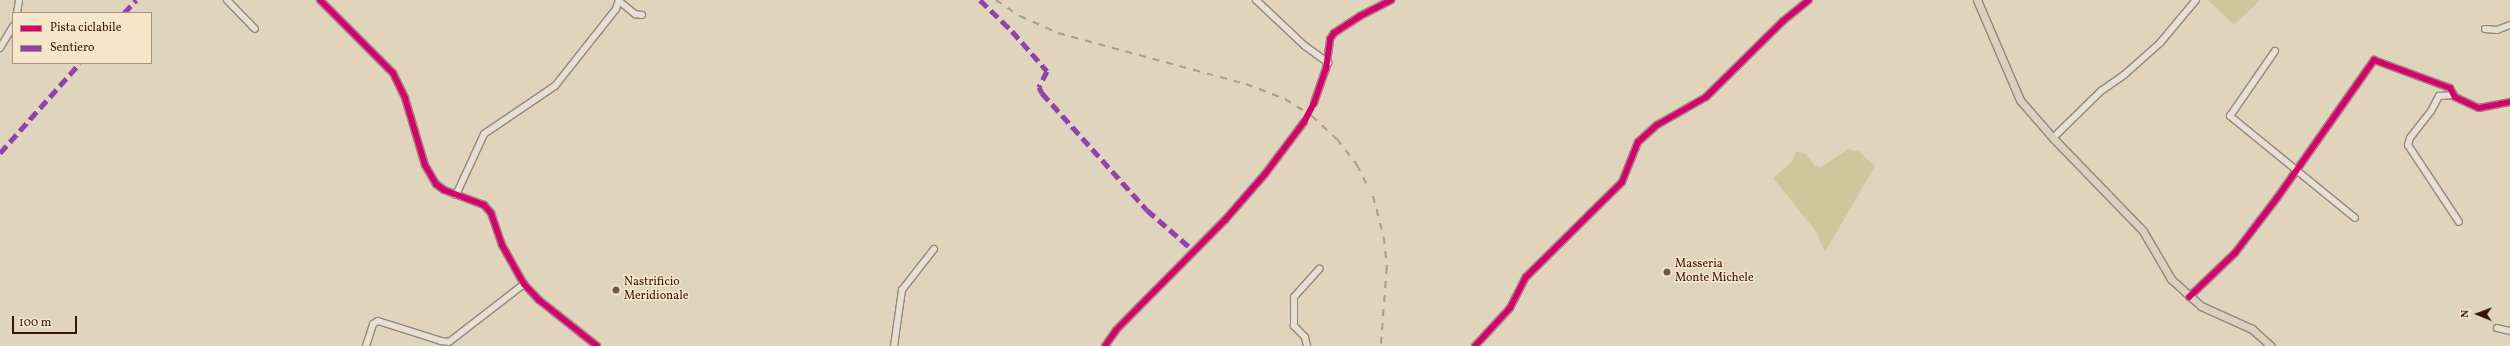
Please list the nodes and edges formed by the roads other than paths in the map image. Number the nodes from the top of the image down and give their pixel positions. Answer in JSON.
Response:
{"nodes":[{"id":1,"x":19,"y":0,"type":"edge"},
{"id":2,"x":226,"y":0,"type":"edge"},
{"id":3,"x":320,"y":0,"type":"edge"},
{"id":4,"x":1256,"y":0,"type":"edge"},
{"id":5,"x":1391,"y":0,"type":"edge"},
{"id":6,"x":1809,"y":0,"type":"edge"},
{"id":7,"x":1977,"y":0,"type":"edge"},
{"id":8,"x":2196,"y":0,"type":"edge"},
{"id":9,"x":619,"y":1,"type":"edge"},
{"id":10,"x":18,"y":12,"type":"edge"},
{"id":11,"x":642,"y":15,"type":"dead end"},
{"id":12,"x":2510,"y":25,"type":"edge"},
{"id":13,"x":12,"y":28,"type":"edge"},
{"id":14,"x":255,"y":29,"type":"dead end"},
{"id":15,"x":2485,"y":29,"type":"dead end"},
{"id":16,"x":0,"y":48,"type":"edge"},
{"id":17,"x":2275,"y":51,"type":"dead end"},
{"id":18,"x":1328,"y":63,"type":"junction"},
{"id":19,"x":2454,"y":95,"type":"junction"},
{"id":20,"x":2510,"y":102,"type":"edge"},
{"id":21,"x":1314,"y":103,"type":"tunnel mouth"},
{"id":22,"x":1304,"y":122,"type":"tunnel mouth"},
{"id":23,"x":2052,"y":138,"type":"junction"},
{"id":24,"x":2296,"y":170,"type":"junction"},
{"id":25,"x":456,"y":195,"type":"junction"},
{"id":26,"x":2355,"y":218,"type":"dead end"},
{"id":27,"x":2459,"y":222,"type":"dead end"},
{"id":28,"x":934,"y":249,"type":"dead end"},
{"id":29,"x":1319,"y":269,"type":"dead end"},
{"id":30,"x":524,"y":284,"type":"junction"},
{"id":31,"x":2189,"y":297,"type":"junction"},
{"id":32,"x":2497,"y":328,"type":"dead end"},
{"id":33,"x":2510,"y":331,"type":"edge"},
{"id":34,"x":366,"y":346,"type":"edge"},
{"id":35,"x":597,"y":346,"type":"edge"},
{"id":36,"x":894,"y":346,"type":"edge"},
{"id":37,"x":1105,"y":346,"type":"edge"},
{"id":38,"x":1307,"y":346,"type":"edge"},
{"id":39,"x":1475,"y":346,"type":"edge"},
{"id":40,"x":2271,"y":346,"type":"edge"}],
"edges":[{"from":1,"to":10,"type":"street"},
{"from":2,"to":14,"type":"street"},
{"from":3,"to":25,"type":"street"},
{"from":4,"to":18,"type":"street"},
{"from":5,"to":18,"type":"street"},
{"from":6,"to":39,"type":"street"},
{"from":7,"to":23,"type":"main road"},
{"from":8,"to":23,"type":"street"},
{"from":9,"to":11,"type":"street"},
{"from":9,"to":25,"type":"street"},
{"from":12,"to":15,"type":"street"},
{"from":13,"to":16,"type":"street"},
{"from":17,"to":24,"type":"street"},
{"from":18,"to":21,"type":"street"},
{"from":19,"to":20,"type":"street"},
{"from":19,"to":24,"type":"street"},
{"from":19,"to":27,"type":"street"},
{"from":22,"to":37,"type":"street"},
{"from":23,"to":31,"type":"main road"},
{"from":24,"to":26,"type":"street"},
{"from":24,"to":31,"type":"street"},
{"from":25,"to":30,"type":"street"},
{"from":28,"to":36,"type":"street"},
{"from":29,"to":38,"type":"street"},
{"from":30,"to":34,"type":"street"},
{"from":30,"to":35,"type":"street"},
{"from":31,"to":40,"type":"main road"},
{"from":32,"to":33,"type":"street"}]}
